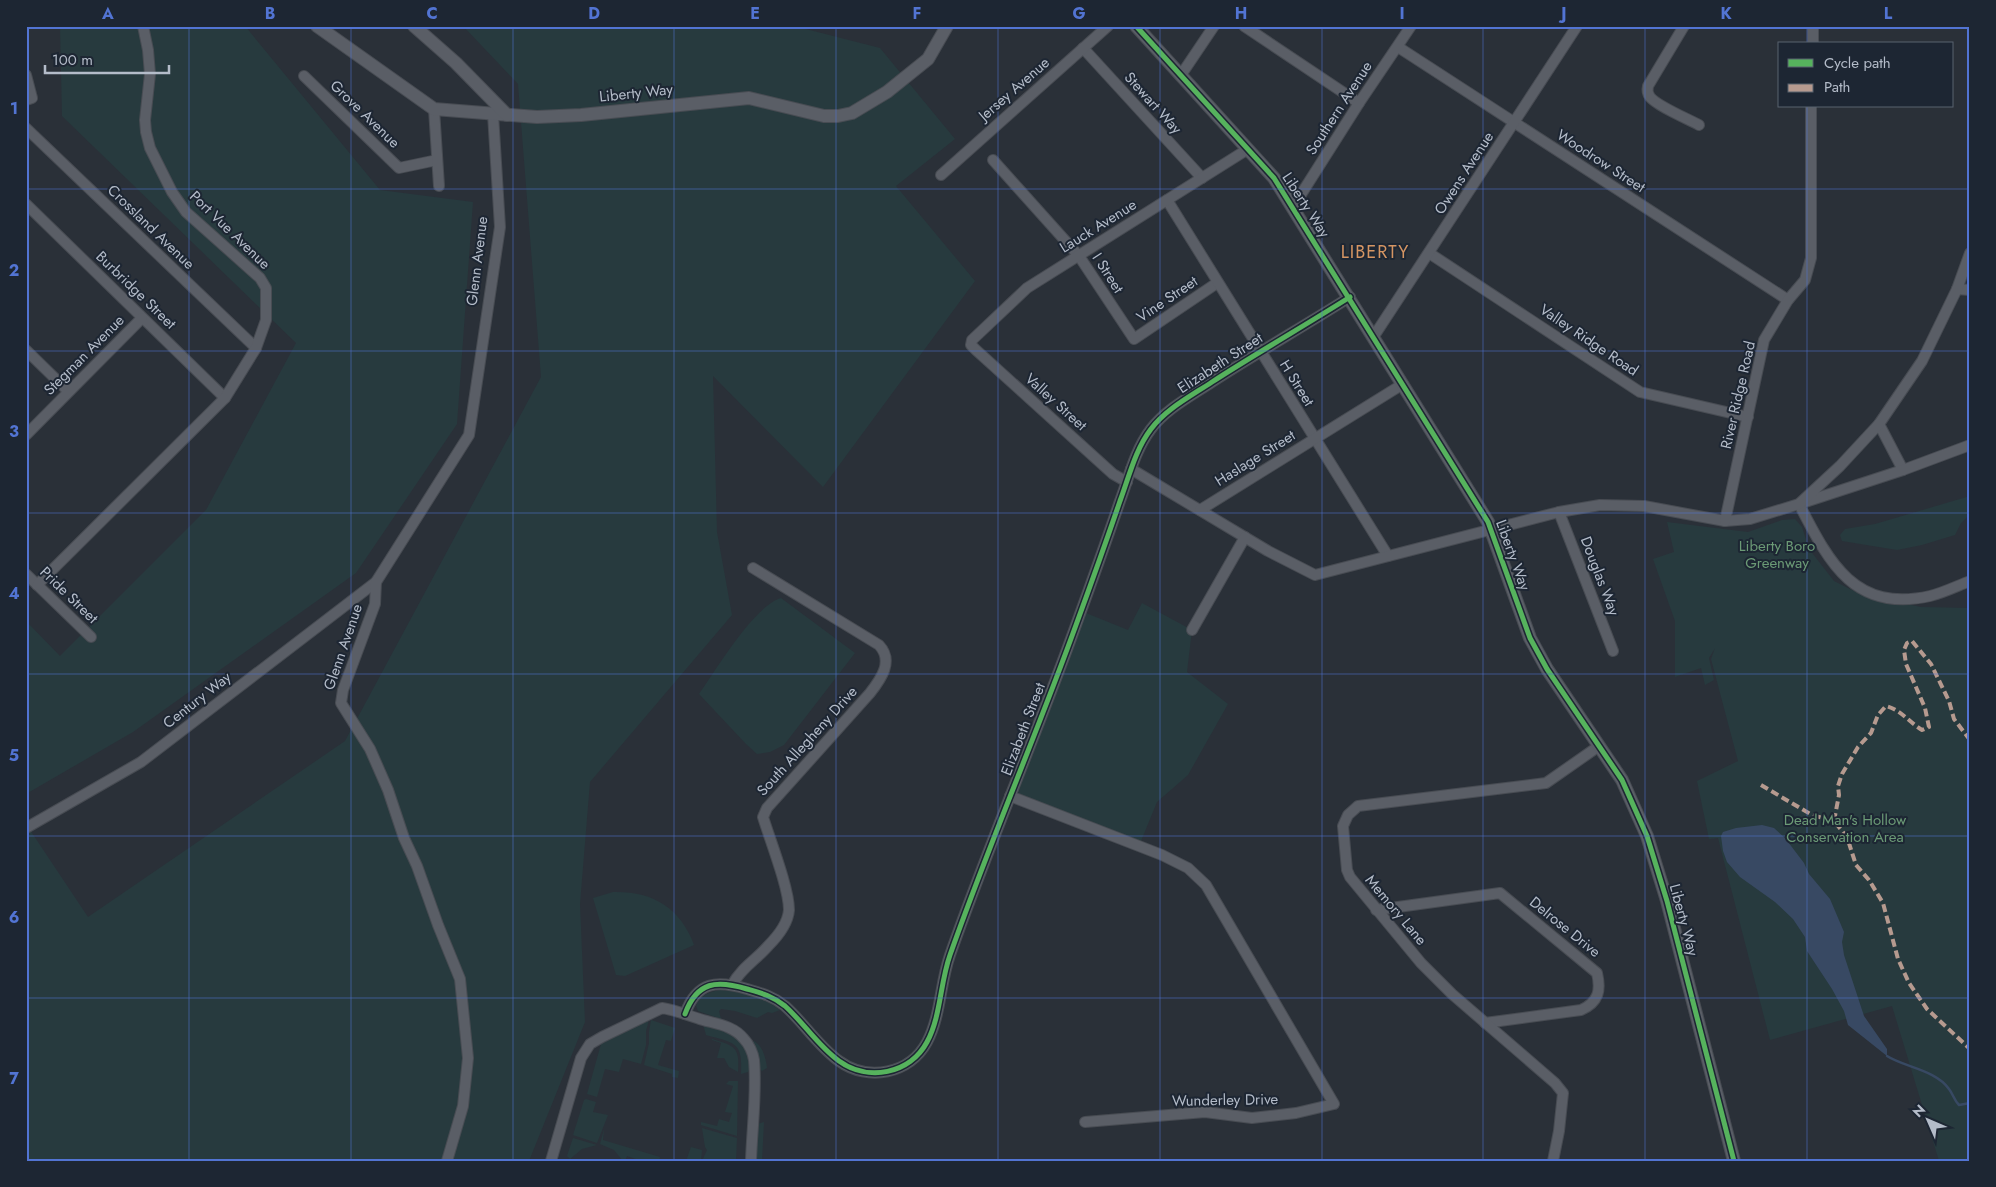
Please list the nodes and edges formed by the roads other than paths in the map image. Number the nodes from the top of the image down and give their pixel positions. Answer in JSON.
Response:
{"nodes":[{"id":1,"x":143,"y":26,"type":"edge"},
{"id":2,"x":317,"y":26,"type":"edge"},
{"id":3,"x":414,"y":26,"type":"edge"},
{"id":4,"x":947,"y":26,"type":"edge"},
{"id":5,"x":1108,"y":26,"type":"edge"},
{"id":6,"x":1136,"y":26,"type":"edge"},
{"id":7,"x":1214,"y":26,"type":"edge"},
{"id":8,"x":1244,"y":26,"type":"edge"},
{"id":9,"x":1411,"y":26,"type":"edge"},
{"id":10,"x":1577,"y":26,"type":"edge"},
{"id":11,"x":1684,"y":26,"type":"edge"},
{"id":12,"x":1813,"y":26,"type":"edge"},
{"id":13,"x":1813,"y":42,"type":"edge"},
{"id":14,"x":1398,"y":47,"type":"junction"},
{"id":15,"x":1084,"y":48,"type":"junction"},
{"id":16,"x":26,"y":74,"type":"edge"},
{"id":17,"x":1181,"y":75,"type":"junction"},
{"id":18,"x":304,"y":76,"type":"dead end"},
{"id":19,"x":29,"y":99,"type":"edge"},
{"id":20,"x":1359,"y":103,"type":"junction"},
{"id":21,"x":1811,"y":108,"type":"edge"},
{"id":22,"x":434,"y":109,"type":"junction"},
{"id":23,"x":493,"y":114,"type":"junction"},
{"id":24,"x":508,"y":115,"type":"junction"},
{"id":25,"x":1515,"y":123,"type":"junction"},
{"id":26,"x":1699,"y":125,"type":"dead end"},
{"id":27,"x":26,"y":128,"type":"edge"},
{"id":28,"x":1248,"y":149,"type":"junction"},
{"id":29,"x":437,"y":160,"type":"junction"},
{"id":30,"x":993,"y":160,"type":"dead end"},
{"id":31,"x":941,"y":175,"type":"dead end"},
{"id":32,"x":1202,"y":178,"type":"junction"},
{"id":33,"x":438,"y":186,"type":"dead end"},
{"id":34,"x":1166,"y":200,"type":"junction"},
{"id":35,"x":26,"y":204,"type":"edge"},
{"id":36,"x":1293,"y":207,"type":"junction"},
{"id":37,"x":1430,"y":253,"type":"junction"},
{"id":38,"x":1970,"y":253,"type":"edge"},
{"id":39,"x":1079,"y":256,"type":"junction"},
{"id":40,"x":1217,"y":283,"type":"junction"},
{"id":41,"x":1957,"y":289,"type":"junction"},
{"id":42,"x":1970,"y":290,"type":"edge"},
{"id":43,"x":1350,"y":297,"type":"junction"},
{"id":44,"x":1788,"y":300,"type":"junction"},
{"id":45,"x":142,"y":318,"type":"junction"},
{"id":46,"x":1374,"y":336,"type":"junction"},
{"id":47,"x":1134,"y":339,"type":"joint"},
{"id":48,"x":972,"y":340,"type":"joint"},
{"id":49,"x":256,"y":348,"type":"junction"},
{"id":50,"x":26,"y":350,"type":"edge"},
{"id":51,"x":1260,"y":352,"type":"junction"},
{"id":52,"x":1403,"y":384,"type":"junction"},
{"id":53,"x":68,"y":391,"type":"junction"},
{"id":54,"x":225,"y":398,"type":"junction"},
{"id":55,"x":1748,"y":417,"type":"junction"},
{"id":56,"x":1879,"y":424,"type":"junction"},
{"id":57,"x":26,"y":434,"type":"edge"},
{"id":58,"x":1315,"y":438,"type":"junction"},
{"id":59,"x":1970,"y":445,"type":"edge"},
{"id":60,"x":1131,"y":469,"type":"junction"},
{"id":61,"x":1903,"y":470,"type":"junction"},
{"id":62,"x":1127,"y":482,"type":"junction"},
{"id":63,"x":1799,"y":504,"type":"junction"},
{"id":64,"x":1200,"y":510,"type":"junction"},
{"id":65,"x":1559,"y":512,"type":"junction"},
{"id":66,"x":1725,"y":521,"type":"junction"},
{"id":67,"x":1491,"y":530,"type":"junction"},
{"id":68,"x":1245,"y":538,"type":"junction"},
{"id":69,"x":1388,"y":556,"type":"junction"},
{"id":70,"x":753,"y":568,"type":"dead end"},
{"id":71,"x":26,"y":574,"type":"edge"},
{"id":72,"x":1970,"y":581,"type":"edge"},
{"id":73,"x":376,"y":582,"type":"junction"},
{"id":74,"x":37,"y":585,"type":"junction"},
{"id":75,"x":1192,"y":630,"type":"dead end"},
{"id":76,"x":91,"y":637,"type":"dead end"},
{"id":77,"x":1613,"y":651,"type":"dead end"},
{"id":78,"x":1599,"y":746,"type":"junction"},
{"id":79,"x":1010,"y":796,"type":"junction"},
{"id":80,"x":26,"y":828,"type":"edge"},
{"id":81,"x":1376,"y":910,"type":"junction"},
{"id":82,"x":732,"y":984,"type":"junction"},
{"id":83,"x":685,"y":1014,"type":"junction"},
{"id":84,"x":1485,"y":1023,"type":"junction"},
{"id":85,"x":1085,"y":1122,"type":"dead end"},
{"id":86,"x":447,"y":1161,"type":"edge"},
{"id":87,"x":551,"y":1161,"type":"edge"},
{"id":88,"x":751,"y":1161,"type":"edge"},
{"id":89,"x":1553,"y":1161,"type":"edge"},
{"id":90,"x":1734,"y":1161,"type":"edge"}],
"edges":[{"from":1,"to":49,"type":"street","name":"Port Vue Avenue"},
{"from":2,"to":22,"type":"street"},
{"from":3,"to":24,"type":"street"},
{"from":4,"to":24,"type":"street","name":"Liberty Way"},
{"from":5,"to":15,"type":"street","name":"Jersey Avenue"},
{"from":6,"to":17,"type":"street","name":"Liberty Way"},
{"from":7,"to":17,"type":"street"},
{"from":8,"to":20,"type":"street"},
{"from":9,"to":14,"type":"street","name":"Southern Avenue"},
{"from":10,"to":25,"type":"street","name":"Owens Avenue"},
{"from":11,"to":26,"type":"street"},
{"from":12,"to":13,"type":"street"},
{"from":14,"to":20,"type":"street","name":"Southern Avenue"},
{"from":14,"to":25,"type":"street","name":"Woodrow Street"},
{"from":15,"to":31,"type":"street","name":"Jersey Avenue"},
{"from":15,"to":32,"type":"street","name":"Stewart Way"},
{"from":16,"to":19,"type":"street"},
{"from":17,"to":28,"type":"street","name":"Liberty Way"},
{"from":18,"to":29,"type":"street","name":"Grove Avenue"},
{"from":20,"to":36,"type":"street","name":"Southern Avenue"},
{"from":21,"to":44,"type":"street","name":"River Ridge Road"},
{"from":22,"to":23,"type":"street","name":"Liberty Way"},
{"from":22,"to":29,"type":"street"},
{"from":23,"to":24,"type":"street","name":"Liberty Way"},
{"from":23,"to":73,"type":"street","name":"Glenn Avenue"},
{"from":25,"to":37,"type":"street","name":"Owens Avenue"},
{"from":25,"to":44,"type":"street","name":"Woodrow Street"},
{"from":27,"to":49,"type":"street","name":"Crossland Avenue"},
{"from":28,"to":32,"type":"street","name":"Lauck Avenue"},
{"from":28,"to":36,"type":"street","name":"Liberty Way"},
{"from":29,"to":33,"type":"street"},
{"from":30,"to":39,"type":"street","name":"I Street"},
{"from":32,"to":34,"type":"street","name":"Lauck Avenue"},
{"from":34,"to":39,"type":"street","name":"Lauck Avenue"},
{"from":34,"to":40,"type":"street","name":"H Street"},
{"from":35,"to":45,"type":"street","name":"Burbridge Street"},
{"from":36,"to":43,"type":"street","name":"Liberty Way"},
{"from":37,"to":46,"type":"street","name":"Owens Avenue"},
{"from":37,"to":55,"type":"street","name":"Valley Ridge Road"},
{"from":38,"to":41,"type":"street"},
{"from":39,"to":47,"type":"street","name":"I Street"},
{"from":39,"to":48,"type":"street","name":"Lauck Avenue"},
{"from":40,"to":47,"type":"street","name":"Vine Street"},
{"from":40,"to":51,"type":"street","name":"H Street"},
{"from":41,"to":42,"type":"street"},
{"from":41,"to":56,"type":"street"},
{"from":43,"to":46,"type":"street","name":"Liberty Way"},
{"from":43,"to":51,"type":"street","name":"Elizabeth Street"},
{"from":44,"to":55,"type":"street","name":"River Ridge Road"},
{"from":45,"to":53,"type":"street","name":"Stegman Avenue"},
{"from":45,"to":54,"type":"street","name":"Burbridge Street"},
{"from":46,"to":52,"type":"street","name":"Liberty Way"},
{"from":48,"to":62,"type":"street","name":"Valley Street"},
{"from":49,"to":54,"type":"street","name":"Port Vue Avenue"},
{"from":50,"to":53,"type":"street"},
{"from":51,"to":58,"type":"street","name":"H Street"},
{"from":51,"to":60,"type":"street","name":"Elizabeth Street"},
{"from":52,"to":58,"type":"street","name":"Haslage Street"},
{"from":52,"to":67,"type":"street","name":"Liberty Way"},
{"from":53,"to":57,"type":"street","name":"Stegman Avenue"},
{"from":54,"to":74,"type":"street","name":"Port Vue Avenue"},
{"from":55,"to":66,"type":"street","name":"River Ridge Road"},
{"from":56,"to":61,"type":"street"},
{"from":56,"to":63,"type":"street"},
{"from":58,"to":64,"type":"street","name":"Haslage Street"},
{"from":58,"to":69,"type":"street","name":"H Street"},
{"from":59,"to":61,"type":"street"},
{"from":60,"to":62,"type":"street","name":"Elizabeth Street"},
{"from":60,"to":64,"type":"street"},
{"from":61,"to":63,"type":"street"},
{"from":62,"to":79,"type":"street","name":"Elizabeth Street"},
{"from":63,"to":66,"type":"street"},
{"from":63,"to":72,"type":"street"},
{"from":64,"to":68,"type":"street"},
{"from":65,"to":66,"type":"street"},
{"from":65,"to":67,"type":"street"},
{"from":65,"to":77,"type":"street","name":"Douglas Way"},
{"from":67,"to":69,"type":"street"},
{"from":67,"to":78,"type":"street","name":"Liberty Way"},
{"from":68,"to":69,"type":"street"},
{"from":68,"to":75,"type":"street"},
{"from":70,"to":82,"type":"street","name":"South Allegheny Drive"},
{"from":71,"to":74,"type":"street","name":"Pride Street"},
{"from":73,"to":80,"type":"street","name":"Century Way"},
{"from":73,"to":86,"type":"street","name":"Glenn Avenue"},
{"from":74,"to":76,"type":"street","name":"Pride Street"},
{"from":78,"to":81,"type":"street","name":"Memory Lane"},
{"from":78,"to":90,"type":"street","name":"Liberty Way"},
{"from":79,"to":82,"type":"street","name":"Elizabeth Street"},
{"from":79,"to":85,"type":"street","name":"Wunderley Drive"},
{"from":81,"to":84,"type":"street","name":"Memory Lane"},
{"from":81,"to":84,"type":"street","name":"Delrose Drive"},
{"from":82,"to":83,"type":"street"},
{"from":83,"to":87,"type":"street"},
{"from":83,"to":88,"type":"street"},
{"from":84,"to":89,"type":"street","name":"Memory Lane"}]}
